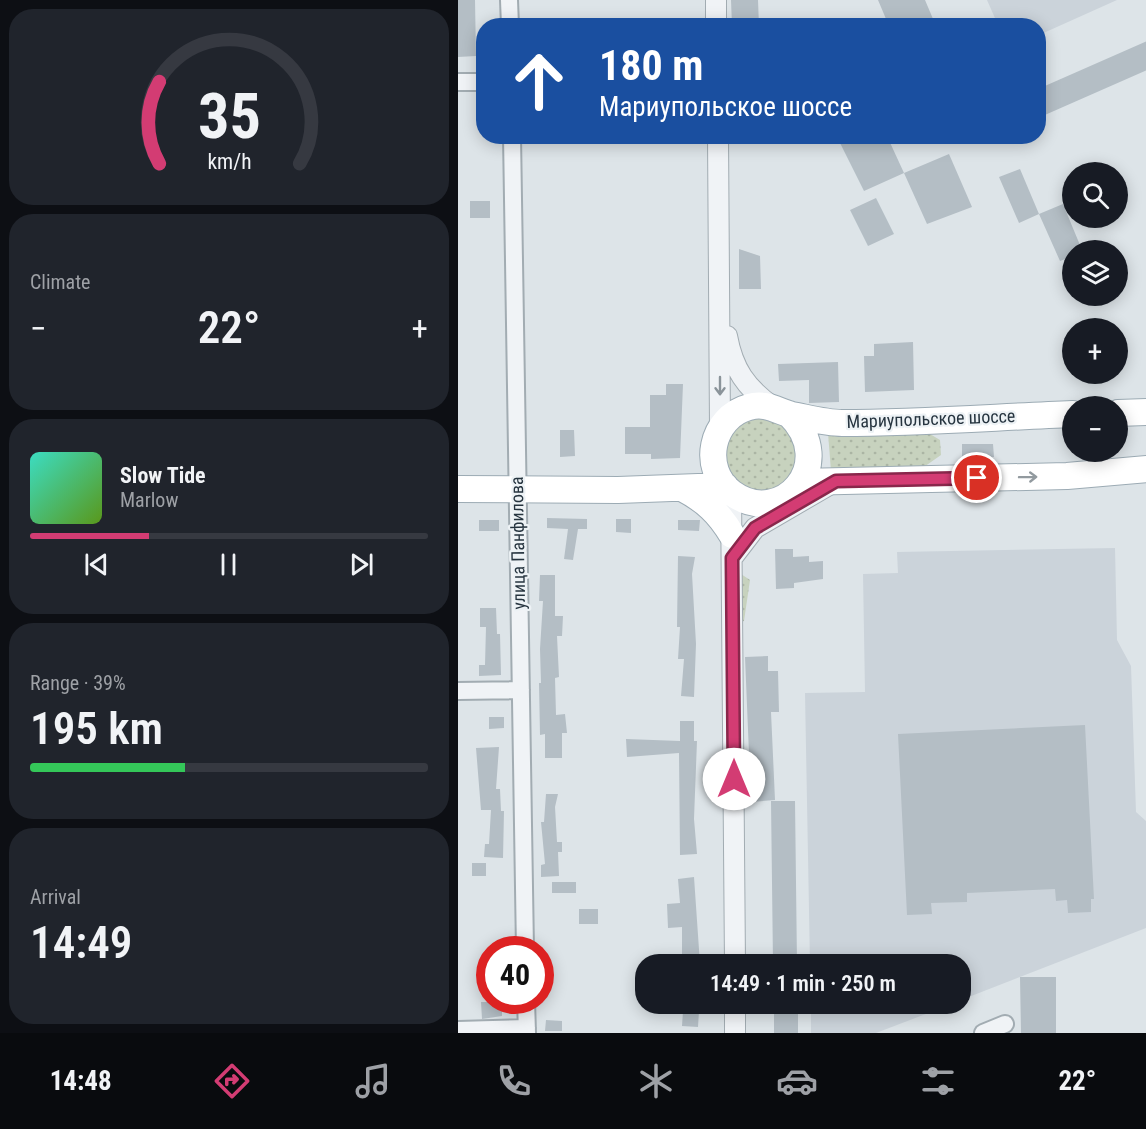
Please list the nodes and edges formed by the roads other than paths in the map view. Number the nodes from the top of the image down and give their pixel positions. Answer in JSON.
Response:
{"nodes":[{"id":1,"x":509,"y":0,"type":"edge"},
{"id":2,"x":716,"y":0,"type":"edge"},
{"id":3,"x":510,"y":18,"type":"edge"},
{"id":4,"x":716,"y":18,"type":"edge"},
{"id":5,"x":458,"y":82,"type":"edge"},
{"id":6,"x":476,"y":82,"type":"edge"},
{"id":7,"x":512,"y":144,"type":"edge"},
{"id":8,"x":718,"y":144,"type":"edge"},
{"id":9,"x":720,"y":286,"type":"junction"},
{"id":10,"x":781,"y":410,"type":"junction"},
{"id":11,"x":1146,"y":412,"type":"edge"},
{"id":12,"x":1128,"y":413,"type":"edge"},
{"id":13,"x":1062,"y":414,"type":"edge"},
{"id":14,"x":720,"y":427,"type":"junction"},
{"id":15,"x":713,"y":452,"type":"junction"},
{"id":16,"x":1146,"y":469,"type":"edge"},
{"id":17,"x":836,"y":481,"type":"junction"},
{"id":18,"x":801,"y":482,"type":"junction"},
{"id":19,"x":682,"y":488,"type":"junction"},
{"id":20,"x":458,"y":489,"type":"edge"},
{"id":21,"x":518,"y":489,"type":"junction"},
{"id":22,"x":728,"y":489,"type":"junction"},
{"id":23,"x":618,"y":490,"type":"junction"},
{"id":24,"x":732,"y":547,"type":"junction"},
{"id":25,"x":521,"y":690,"type":"junction"},
{"id":26,"x":458,"y":691,"type":"edge"},
{"id":27,"x":525,"y":936,"type":"edge"},
{"id":28,"x":735,"y":954,"type":"edge"},
{"id":29,"x":526,"y":1014,"type":"edge"},
{"id":30,"x":735,"y":1014,"type":"edge"},
{"id":31,"x":1006,"y":1024,"type":"dead end"},
{"id":32,"x":458,"y":1030,"type":"edge"},
{"id":33,"x":527,"y":1031,"type":"edge"},
{"id":34,"x":735,"y":1033,"type":"edge"},
{"id":35,"x":983,"y":1033,"type":"edge"}],
"edges":[{"from":1,"to":3,"type":"street"},
{"from":2,"to":4,"type":"street"},
{"from":5,"to":6,"type":"street"},
{"from":7,"to":21,"type":"street","name":"улица Панфилова"},
{"from":8,"to":9,"type":"street"},
{"from":9,"to":10,"type":"street"},
{"from":9,"to":14,"type":"street","one_way":true},
{"from":10,"to":13,"type":"main road","name":"Мариупольское шоссе"},
{"from":10,"to":14,"type":"main road"},
{"from":10,"to":18,"type":"main road"},
{"from":11,"to":12,"type":"main road"},
{"from":14,"to":15,"type":"main road"},
{"from":15,"to":22,"type":"main road"},
{"from":15,"to":23,"type":"main road"},
{"from":17,"to":16,"type":"main road","one_way":true},
{"from":17,"to":18,"type":"main road"},
{"from":17,"to":24,"type":"street"},
{"from":18,"to":22,"type":"main road"},
{"from":19,"to":22,"type":"main road"},
{"from":19,"to":23,"type":"main road"},
{"from":19,"to":24,"type":"main road"},
{"from":20,"to":21,"type":"main road"},
{"from":21,"to":23,"type":"main road"},
{"from":21,"to":25,"type":"street","name":"улица Панфилова"},
{"from":22,"to":24,"type":"street"},
{"from":24,"to":28,"type":"street"},
{"from":25,"to":26,"type":"street"},
{"from":25,"to":27,"type":"street","name":"улица Панфилова"},
{"from":29,"to":33,"type":"street"},
{"from":30,"to":34,"type":"street"},
{"from":31,"to":35,"type":"street"},
{"from":32,"to":33,"type":"street"}]}
